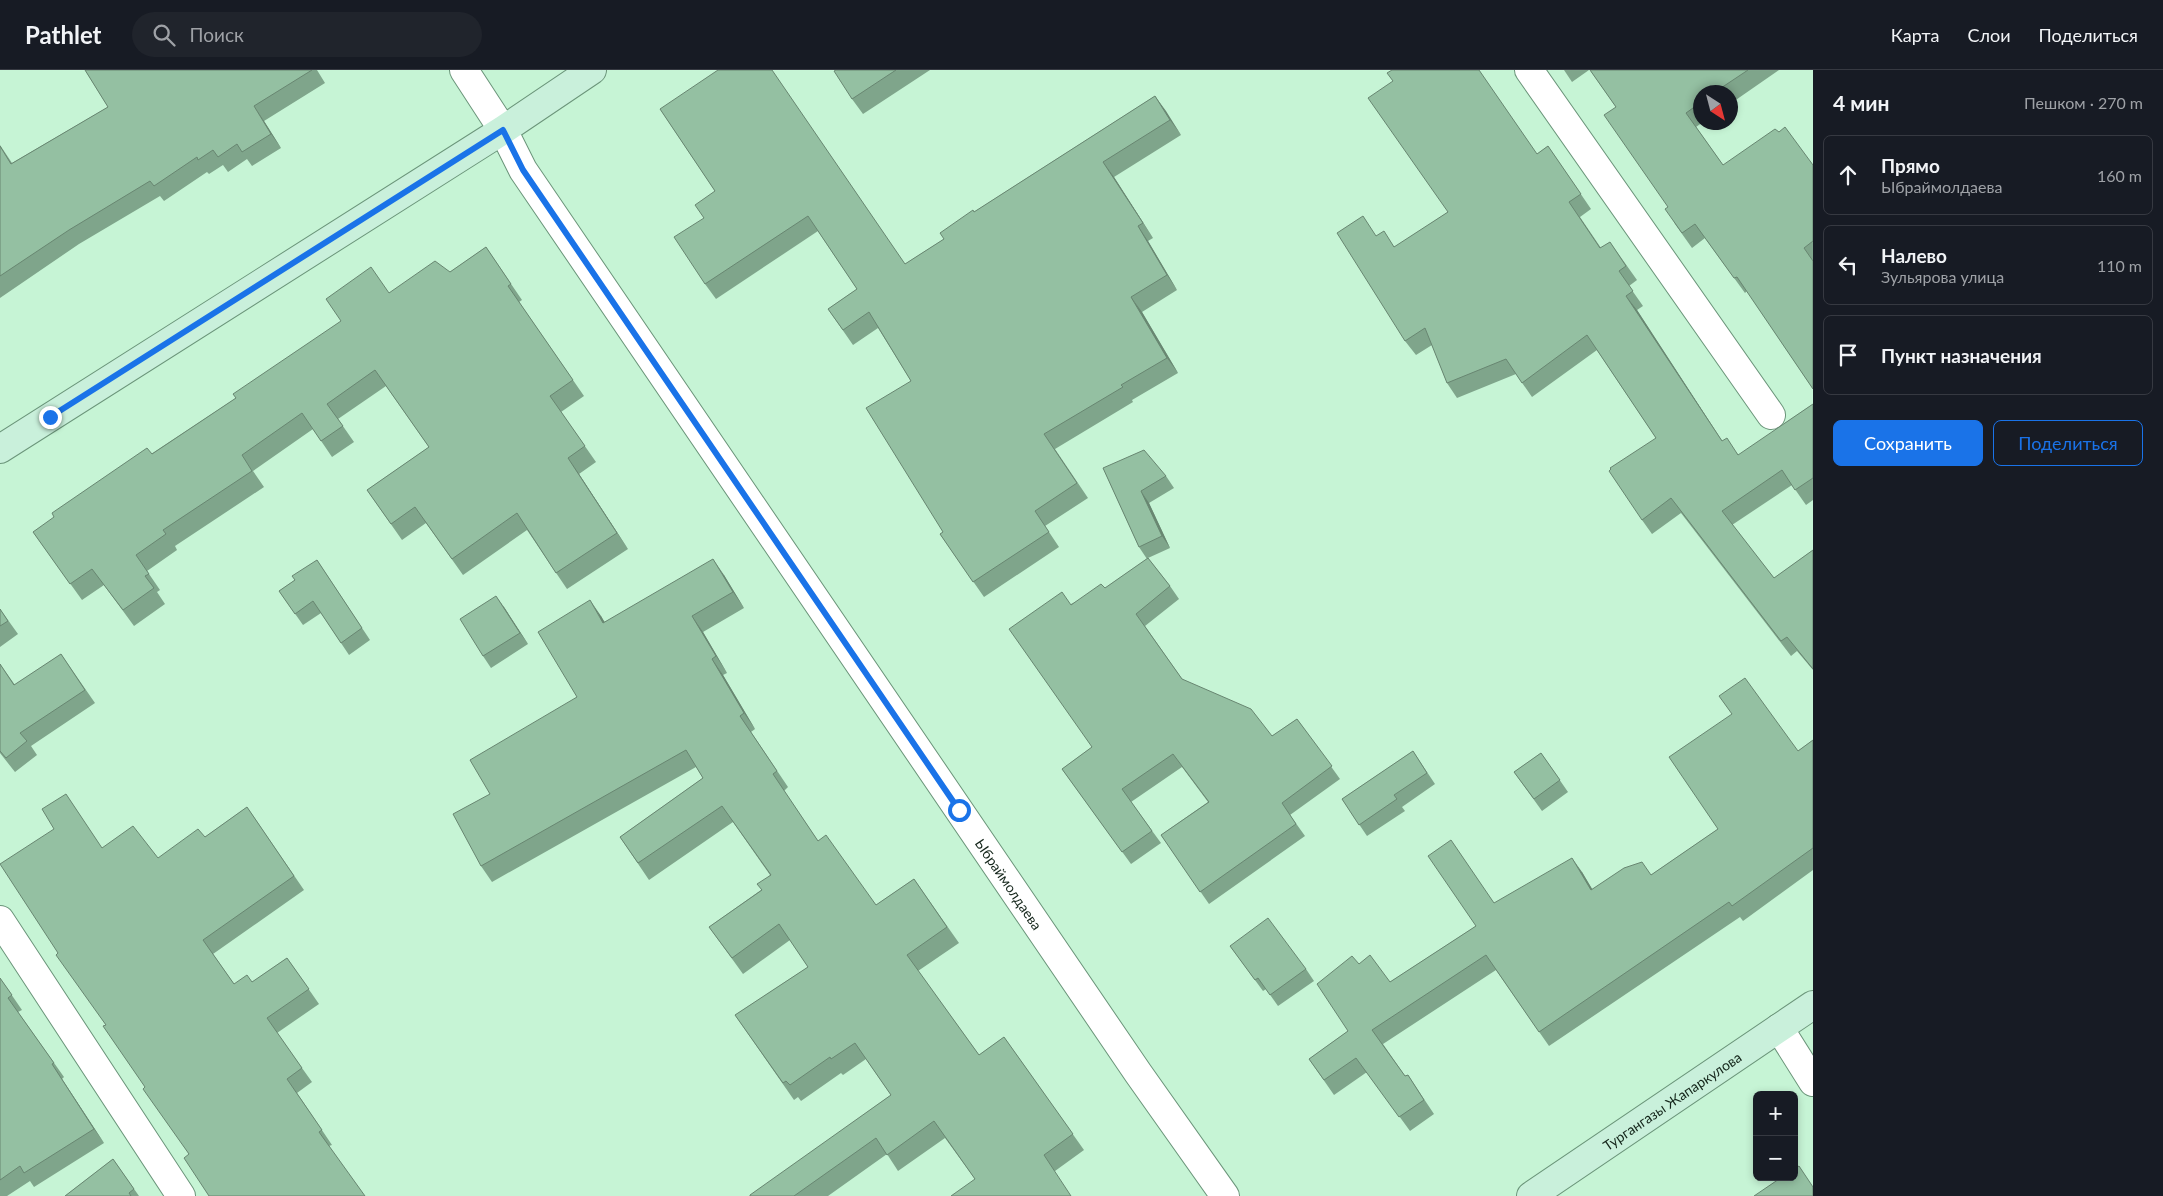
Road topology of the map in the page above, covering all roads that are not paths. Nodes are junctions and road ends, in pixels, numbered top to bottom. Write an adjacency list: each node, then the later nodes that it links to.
1 (464, 70): 4 (street, Ыбраймолдаева)
2 (592, 70): 4 (street)
3 (1529, 70): 5 (street)
4 (503, 130): 6 (street); 12 (street, Ыбраймолдаева)
5 (1771, 415)
6 (0, 449)
7 (0, 920): 11 (street)
8 (1813, 1005): 9 (street, Тургангазы Жапаркулова)
9 (1779, 1028): 10 (street); 13 (street, Тургангазы Жапаркулова)
10 (1813, 1082)
11 (181, 1196)
12 (1225, 1196)
13 (1531, 1196)

